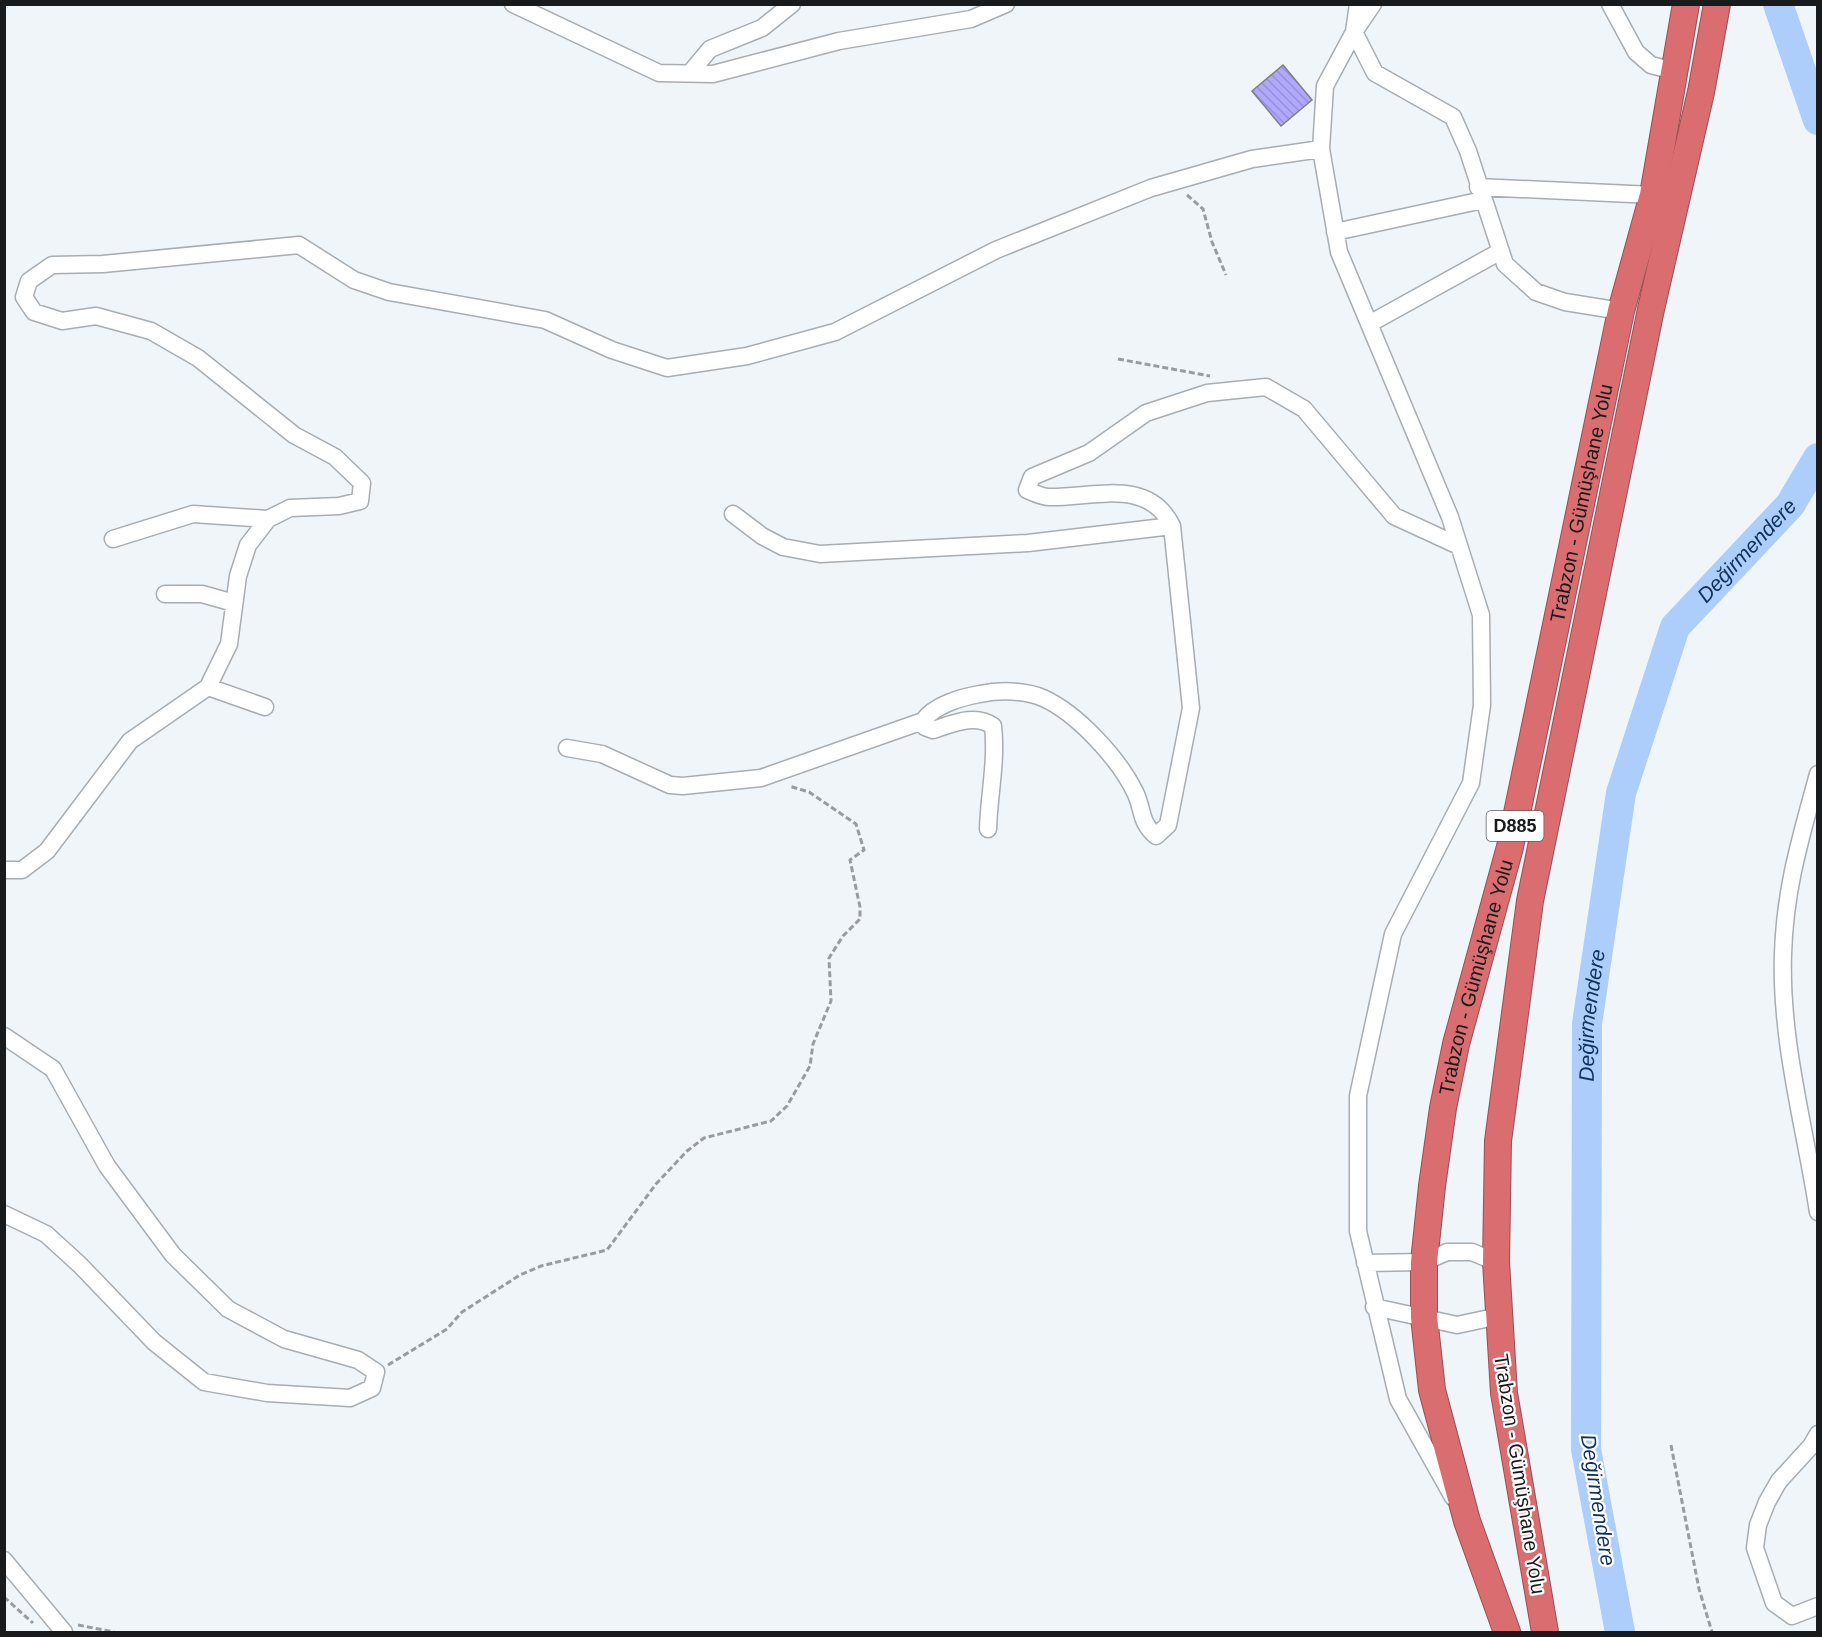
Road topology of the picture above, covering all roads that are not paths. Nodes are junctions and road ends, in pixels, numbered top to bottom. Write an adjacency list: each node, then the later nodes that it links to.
1 (513, 4): 11 (street)
2 (792, 4): 11 (street)
3 (1006, 4): 11 (street)
4 (1358, 4): 9 (street)
5 (1373, 4): 9 (street)
6 (1610, 4): 10 (street)
7 (1717, 4): 37 (highway, Trabzon - Gümüşhane Yolu / D885)
8 (1685, 10): 10 (highway, Trabzon - Gümüşhane Yolu / D885)
9 (1354, 32): 12 (street); 13 (street)
10 (1674, 71): 14 (highway, Trabzon - Gümüşhane Yolu / D885)
11 (690, 73)
12 (1321, 148): 15 (street); 20 (street)
13 (1481, 193): 14 (street); 15 (street); 16 (street)
14 (1653, 195): 17 (highway, Trabzon - Gümüşhane Yolu / D885)
15 (1335, 232): 18 (street)
16 (1501, 251): 17 (street); 18 (street)
17 (1621, 311): 36 (highway, Trabzon - Gümüşhane Yolu / D885)
18 (1368, 324): 23 (street)
19 (732, 514): 21 (street)
20 (268, 519): 22 (street); 25 (street)
21 (1172, 526): 23 (street); 28 (street)
22 (113, 539)
23 (1460, 546): 38 (street)
24 (165, 594): 25 (street)
25 (234, 603): 26 (street)
26 (208, 687): 27 (street); 32 (street)
27 (265, 707)
28 (923, 721): 29 (street); 31 (street)
29 (567, 748)
30 (1818, 774): 34 (street)
31 (988, 829)
32 (4, 870)
33 (4, 1036): 35 (street)
34 (1818, 1212)
35 (4, 1214)
36 (1424, 1262): 37 (street); 38 (street); 41 (highway, Trabzon - Gümüşhane Yolu / D885)
37 (1496, 1262): 40 (highway, Trabzon - Gümüşhane Yolu / D885)
38 (1365, 1263): 39 (street)
39 (1374, 1307): 41 (street); 43 (street)
40 (1499, 1316): 41 (street); 48 (highway, Trabzon - Gümüşhane Yolu / D885)
41 (1424, 1317): 43 (highway, Trabzon - Gümüşhane Yolu / D885)
42 (1818, 1434): 45 (street)
43 (1467, 1521): 47 (highway, Trabzon - Gümüşhane Yolu / D885)
44 (4, 1560): 46 (street)
45 (1818, 1606)
46 (58, 1626)
47 (1507, 1632)
48 (1545, 1632)

